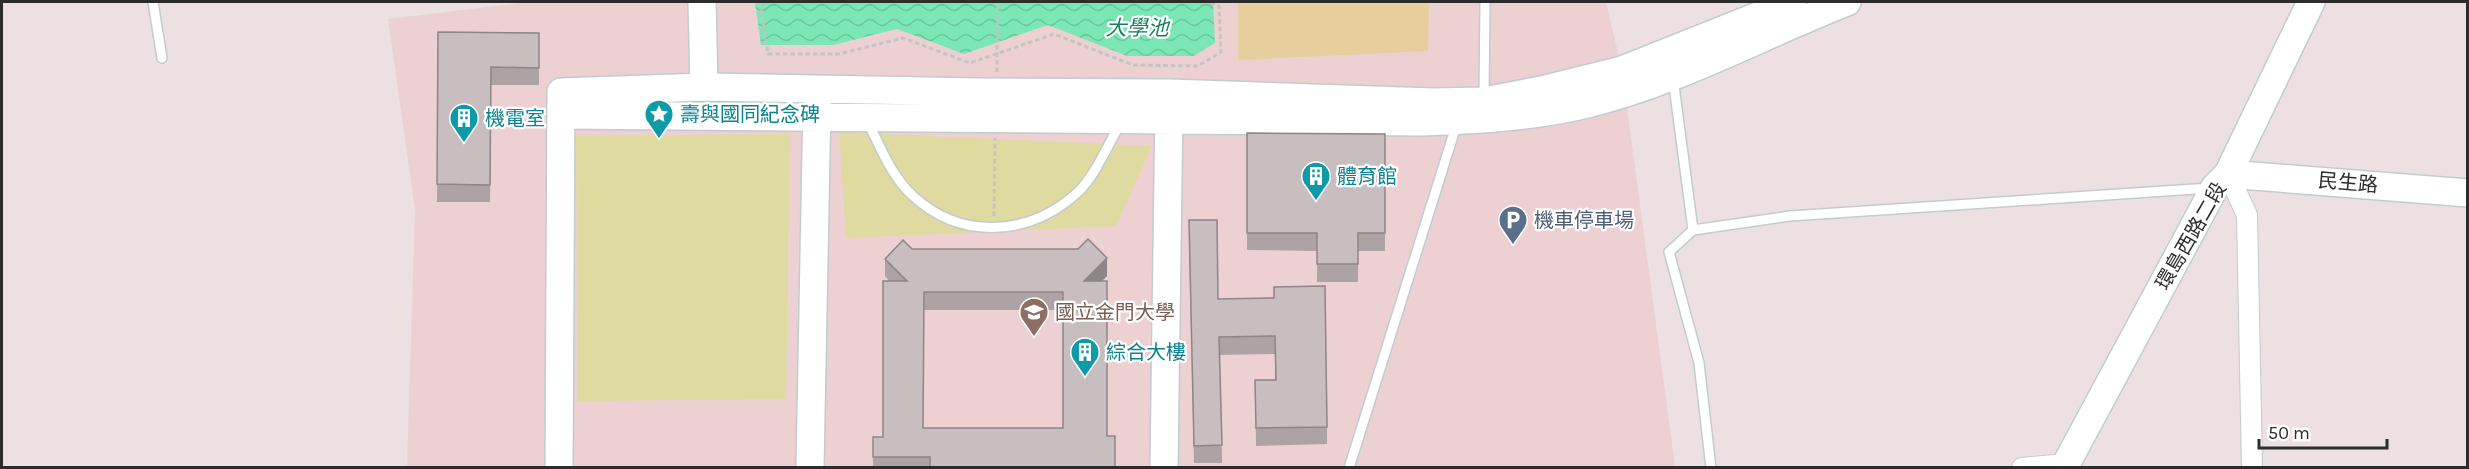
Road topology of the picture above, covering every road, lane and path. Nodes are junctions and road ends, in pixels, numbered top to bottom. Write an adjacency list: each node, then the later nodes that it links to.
1 (153, 2): 11 (lane)
2 (702, 2): 13 (street)
3 (760, 2): 5 (path)
4 (997, 2): 10 (path)
5 (1206, 2)
6 (1485, 2): 16 (lane)
7 (1793, 2): 16 (street)
8 (1847, 2): 12 (street)
9 (2305, 3): 24 (street, 環島西路二段)
10 (997, 48)
11 (162, 58)
12 (1673, 76): 22 (street); 27 (lane)
13 (704, 87): 14 (street); 17 (street)
14 (817, 90): 15 (street); 18 (street)
15 (1170, 93): 16 (street); 21 (street)
16 (1484, 101)
17 (561, 104): 18 (street); 29 (street)
18 (817, 117): 19 (street); 30 (street)
19 (865, 117): 20 (street); 20 (lane)
20 (1123, 120): 21 (street)
21 (1169, 120): 22 (street); 31 (street)
22 (1458, 121): 32 (lane)
23 (995, 140): 26 (path)
24 (2222, 181): 25 (street, 民生路); 27 (lane); 28 (street, 環島西路二段); 35 (street)
25 (2468, 193)
26 (994, 214)
27 (1693, 230): 33 (lane)
28 (2065, 466): 34 (street)
29 (559, 468)
30 (810, 468)
31 (1164, 468)
32 (1349, 468)
33 (1711, 468)
34 (2022, 468)
35 (2252, 468)

